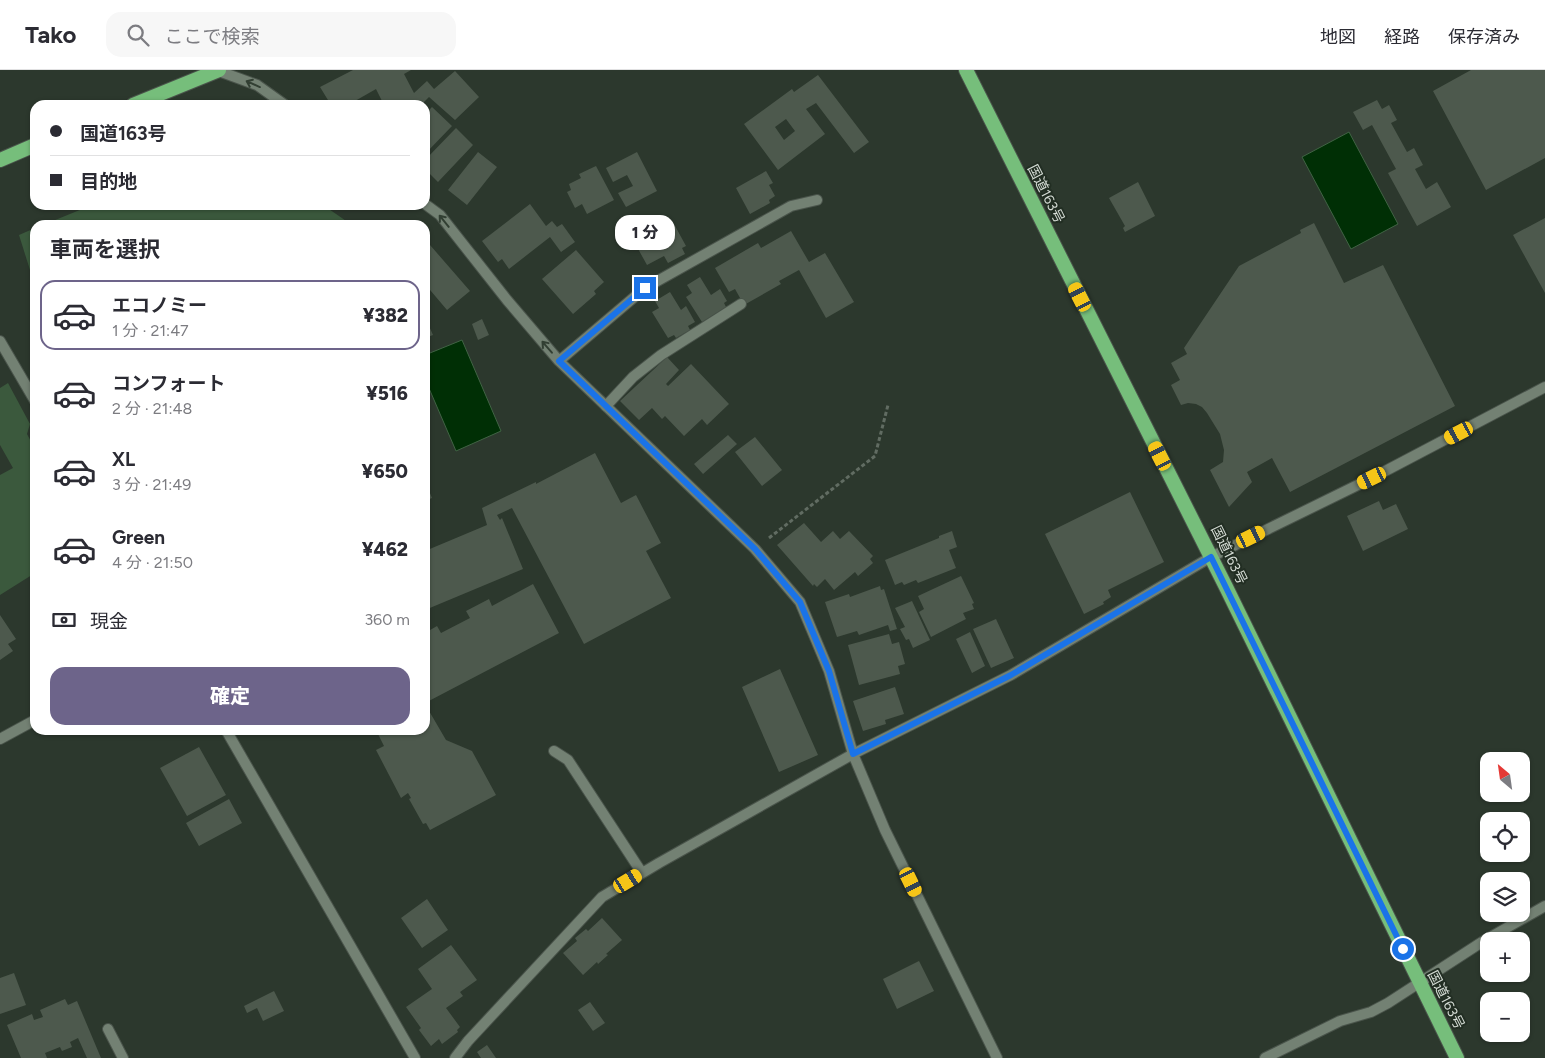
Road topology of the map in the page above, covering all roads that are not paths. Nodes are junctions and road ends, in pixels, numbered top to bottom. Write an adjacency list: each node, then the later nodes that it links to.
1 (217, 70): 3 (highway); 4 (street, one-way to 1)
2 (966, 70): 15 (highway, 国道163号)
3 (146, 100)
4 (278, 100)
5 (30, 148): 6 (highway)
6 (0, 160)
7 (817, 200): 11 (street)
8 (430, 208): 11 (street, one-way to 8)
9 (741, 304): 14 (street)
10 (0, 341): 13 (street)
11 (559, 361): 14 (street)
12 (1545, 387): 15 (street)
13 (30, 393)
14 (606, 406): 20 (street)
15 (1211, 557): 20 (street); 23 (highway, 国道163号)
16 (30, 723): 18 (street)
17 (229, 735): 26 (street)
18 (0, 739)
19 (554, 751): 21 (street)
20 (853, 754): 21 (street); 28 (street)
21 (642, 873): 27 (street)
22 (1545, 906): 23 (street)
23 (1419, 982): 29 (street); 30 (highway, 国道163号)
24 (108, 1029): 25 (street)
25 (123, 1058)
26 (415, 1058)
27 (455, 1058)
28 (998, 1058)
29 (1265, 1058)
30 (1457, 1058)

